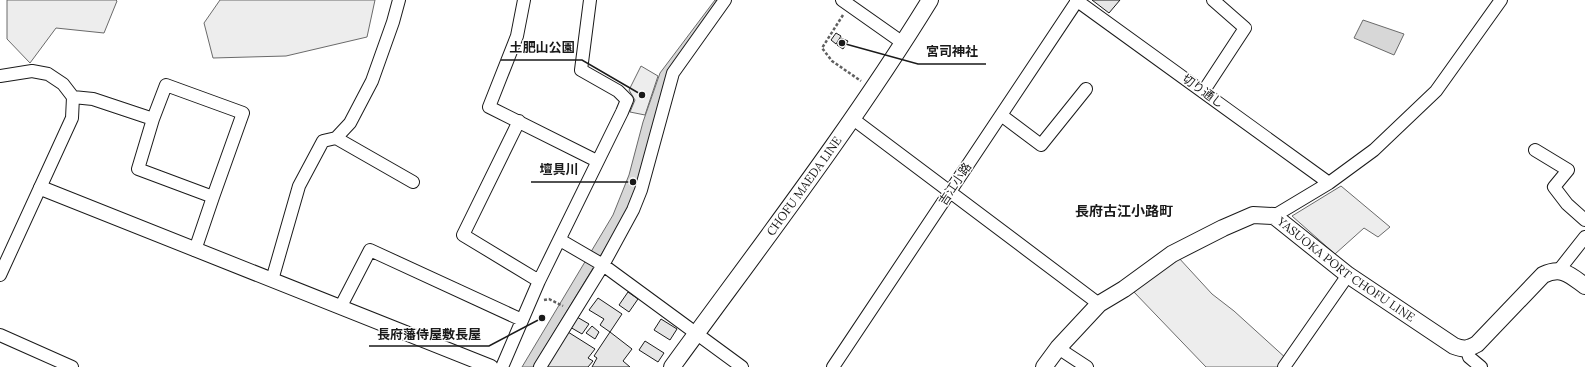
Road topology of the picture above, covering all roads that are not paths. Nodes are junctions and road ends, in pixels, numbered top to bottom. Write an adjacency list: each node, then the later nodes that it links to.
1 (399, 0): 19 (street)
2 (524, 0): 18 (street)
3 (590, 0): 21 (street)
4 (930, 0): 10 (main road, CHOFU MAEDA LINE)
5 (1076, 0): 13 (street, 切り通し); 15 (street, 吉江小路)
6 (1213, 0): 13 (street)
7 (1502, 0): 23 (street)
8 (725, 1): 32 (street)
9 (846, 2): 10 (street)
10 (903, 44): 17 (main road, CHOFU MAEDA LINE)
11 (0, 76): 14 (street)
12 (1086, 89): 15 (street)
13 (1204, 92): 23 (street, 切り通し)
14 (73, 97): 16 (street); 24 (street)
15 (1001, 115): 25 (street, 吉江小路)
16 (153, 119): 26 (street); 26 (street)
17 (853, 119): 25 (street); 43 (main road, CHOFU MAEDA LINE)
18 (519, 122): 21 (street); 37 (street)
19 (336, 138): 22 (street); 36 (street)
20 (1535, 150): 28 (street)
21 (597, 161): 30 (street)
22 (413, 182)
23 (1329, 183): 27 (street)
24 (41, 188): 31 (street); 35 (street)
25 (950, 192): 39 (street); 52 (street, 吉江小路)
26 (213, 197): 31 (street)
27 (1274, 216): 34 (main road, YASUOKA PORT CHOFU LINE); 39 (main road, YASUOKA PORT CHOFU LINE)
28 (1585, 220)
29 (1585, 237): 33 (street)
30 (560, 240): 32 (street); 37 (street)
31 (195, 250): 36 (street)
32 (601, 264): 43 (street); 49 (street)
33 (1560, 270): 38 (main road); 45 (main road)
34 (1348, 274): 45 (main road, YASUOKA PORT CHOFU LINE); 55 (street)
35 (0, 275)
36 (272, 280): 40 (street)
37 (539, 281): 41 (street)
38 (1585, 286)
39 (1100, 304): 44 (main road, YASUOKA PORT CHOFU LINE)
40 (341, 306): 41 (street); 47 (street)
41 (522, 320): 48 (street)
42 (0, 334): 46 (street)
43 (696, 334): 50 (main road, CHOFU MAEDA LINE); 51 (street)
44 (1058, 348): 53 (main road, YASUOKA PORT CHOFU LINE); 54 (street)
45 (1466, 358): 56 (street)
46 (72, 367)
47 (491, 367)
48 (502, 367)
49 (540, 367)
50 (672, 367)
51 (742, 367)
52 (833, 367)
53 (1044, 367)
54 (1087, 367)
55 (1284, 367)
56 (1481, 367)

